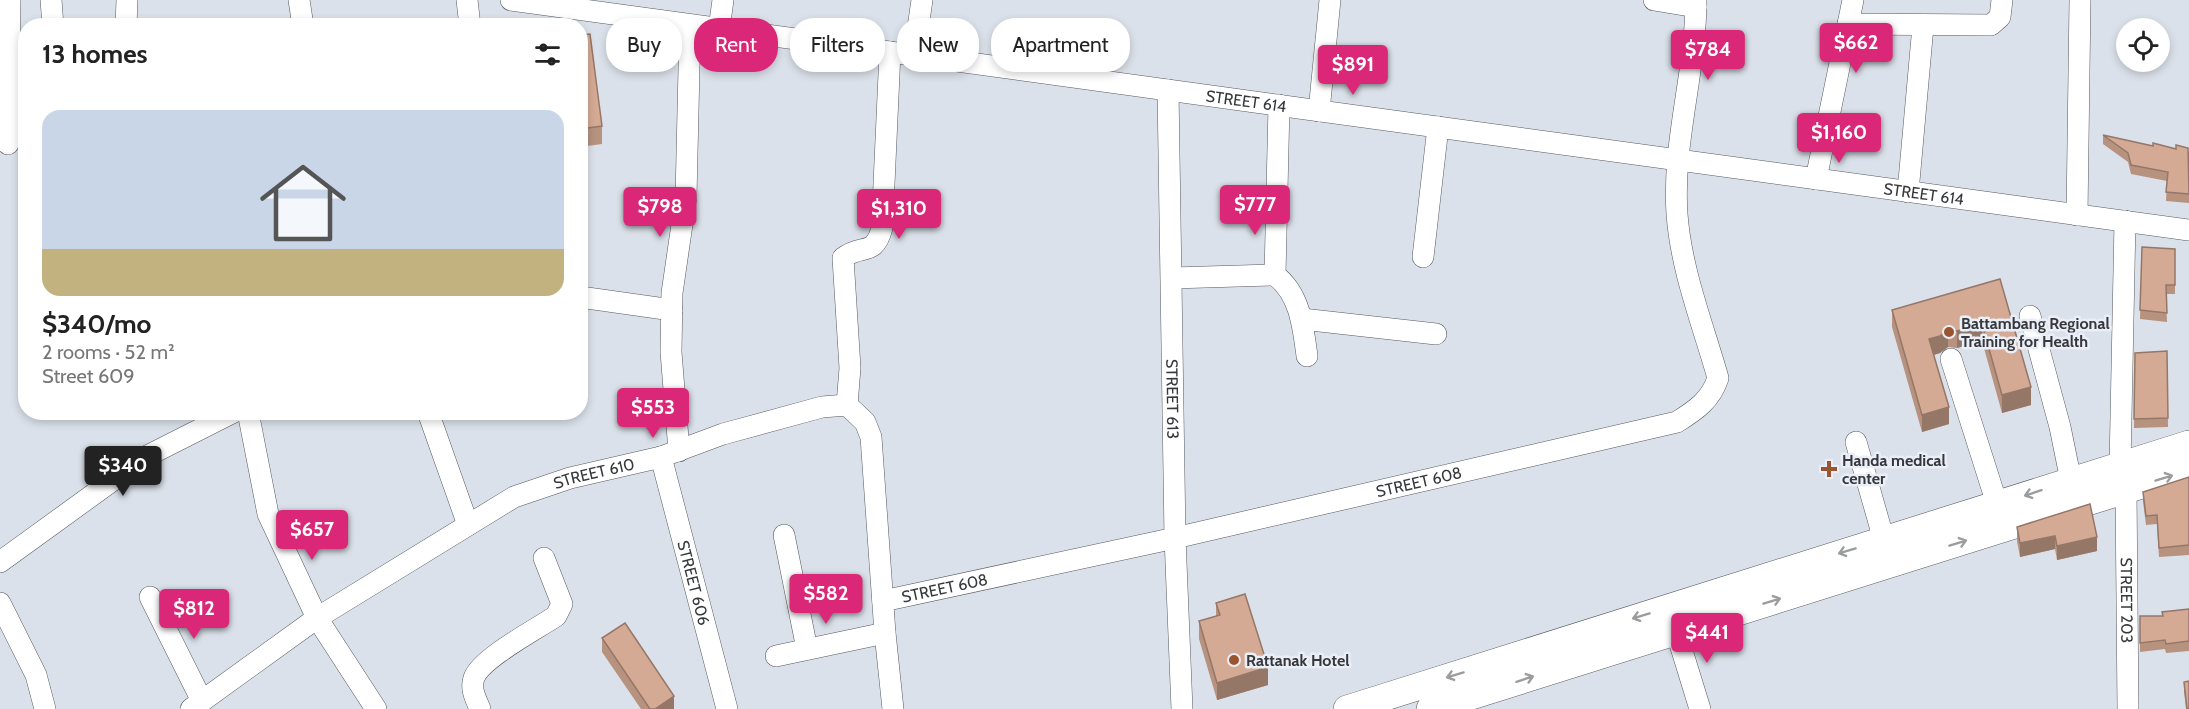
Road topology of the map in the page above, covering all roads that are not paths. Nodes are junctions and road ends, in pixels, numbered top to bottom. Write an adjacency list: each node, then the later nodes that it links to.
1 (10, 0): 33 (street)
2 (51, 0): 15 (street)
3 (127, 0): 16 (street)
4 (299, 0): 17 (street)
5 (467, 0): 18 (street)
6 (511, 0): 22 (street, STREET 614)
7 (723, 0): 19 (street)
8 (922, 0): 20 (street)
9 (1330, 0): 31 (street)
10 (1654, 0): 14 (street)
11 (1853, 0): 21 (street)
12 (2002, 0): 24 (street)
13 (2080, 0): 37 (street)
14 (1696, 4): 34 (street, STREET 608)
15 (52, 18)
16 (126, 18)
17 (302, 18)
18 (469, 18)
19 (720, 18)
20 (919, 18)
21 (1848, 24): 24 (street); 35 (street)
22 (690, 25): 23 (street, STREET 614); 44 (street, STREET 606)
23 (694, 25)
24 (1923, 26): 36 (street)
25 (778, 36): 26 (street, STREET 614)
26 (890, 52): 27 (street, STREET 614); 50 (street)
27 (897, 53)
28 (979, 64): 29 (street, STREET 614)
29 (1168, 90): 30 (street, STREET 614); 42 (street, STREET 613)
30 (1279, 105): 31 (street, STREET 614); 41 (street)
31 (1319, 111): 32 (street, STREET 614)
32 (1438, 127): 34 (street, STREET 614); 40 (street)
33 (8, 144)
34 (1679, 160): 35 (street, STREET 614); 63 (street, STREET 608)
35 (1816, 179): 36 (street, STREET 614)
36 (1908, 192): 37 (street, STREET 614)
37 (2077, 215): 38 (street, STREET 614)
38 (2125, 221): 39 (street, STREET 614); 58 (street)
39 (2189, 230)
40 (1423, 257)
41 (1275, 275): 42 (street); 46 (street)
42 (1172, 278): 63 (street, STREET 613)
43 (588, 298): 44 (street)
44 (672, 310): 56 (street, STREET 606)
45 (2030, 316): 59 (street)
46 (1302, 319): 47 (street); 48 (street)
47 (1436, 334)
48 (1307, 356)
49 (1951, 359): 60 (street)
50 (847, 405): 56 (street, STREET 610); 68 (street)
51 (218, 420): 66 (street)
52 (250, 420): 70 (street)
53 (431, 420): 61 (street)
54 (1856, 442): 64 (street)
55 (2189, 444): 58 (main road)
56 (670, 454): 61 (street, STREET 610); 79 (street, STREET 606)
57 (2189, 470): 58 (main road, one-way to 57)
58 (2123, 478): 59 (main road); 71 (main road, one-way to 58); 85 (street, STREET 203)
59 (2071, 481): 60 (main road, one-way to 60)
60 (1997, 504): 64 (main road)
61 (468, 525): 70 (street, STREET 610)
62 (784, 535): 73 (street)
63 (1175, 538): 68 (street, STREET 608); 81 (street, STREET 613)
64 (1884, 540): 82 (main road, one-way to 82)
65 (544, 558): 78 (street)
66 (0, 562)
67 (150, 597): 75 (street)
68 (883, 601): 72 (street)
69 (0, 603): 76 (street)
70 (317, 618): 75 (street, STREET 610); 77 (street)
71 (1676, 631): 83 (main road, one-way to 71); 84 (street)
72 (885, 633): 73 (street); 80 (street)
73 (807, 649): 74 (street)
74 (776, 656)
75 (197, 705)
76 (45, 709)
77 (376, 709)
78 (480, 709)
79 (727, 709)
80 (893, 709)
81 (1182, 709)
82 (1347, 709)
83 (1430, 709)
84 (1700, 709)
85 (2128, 709)

